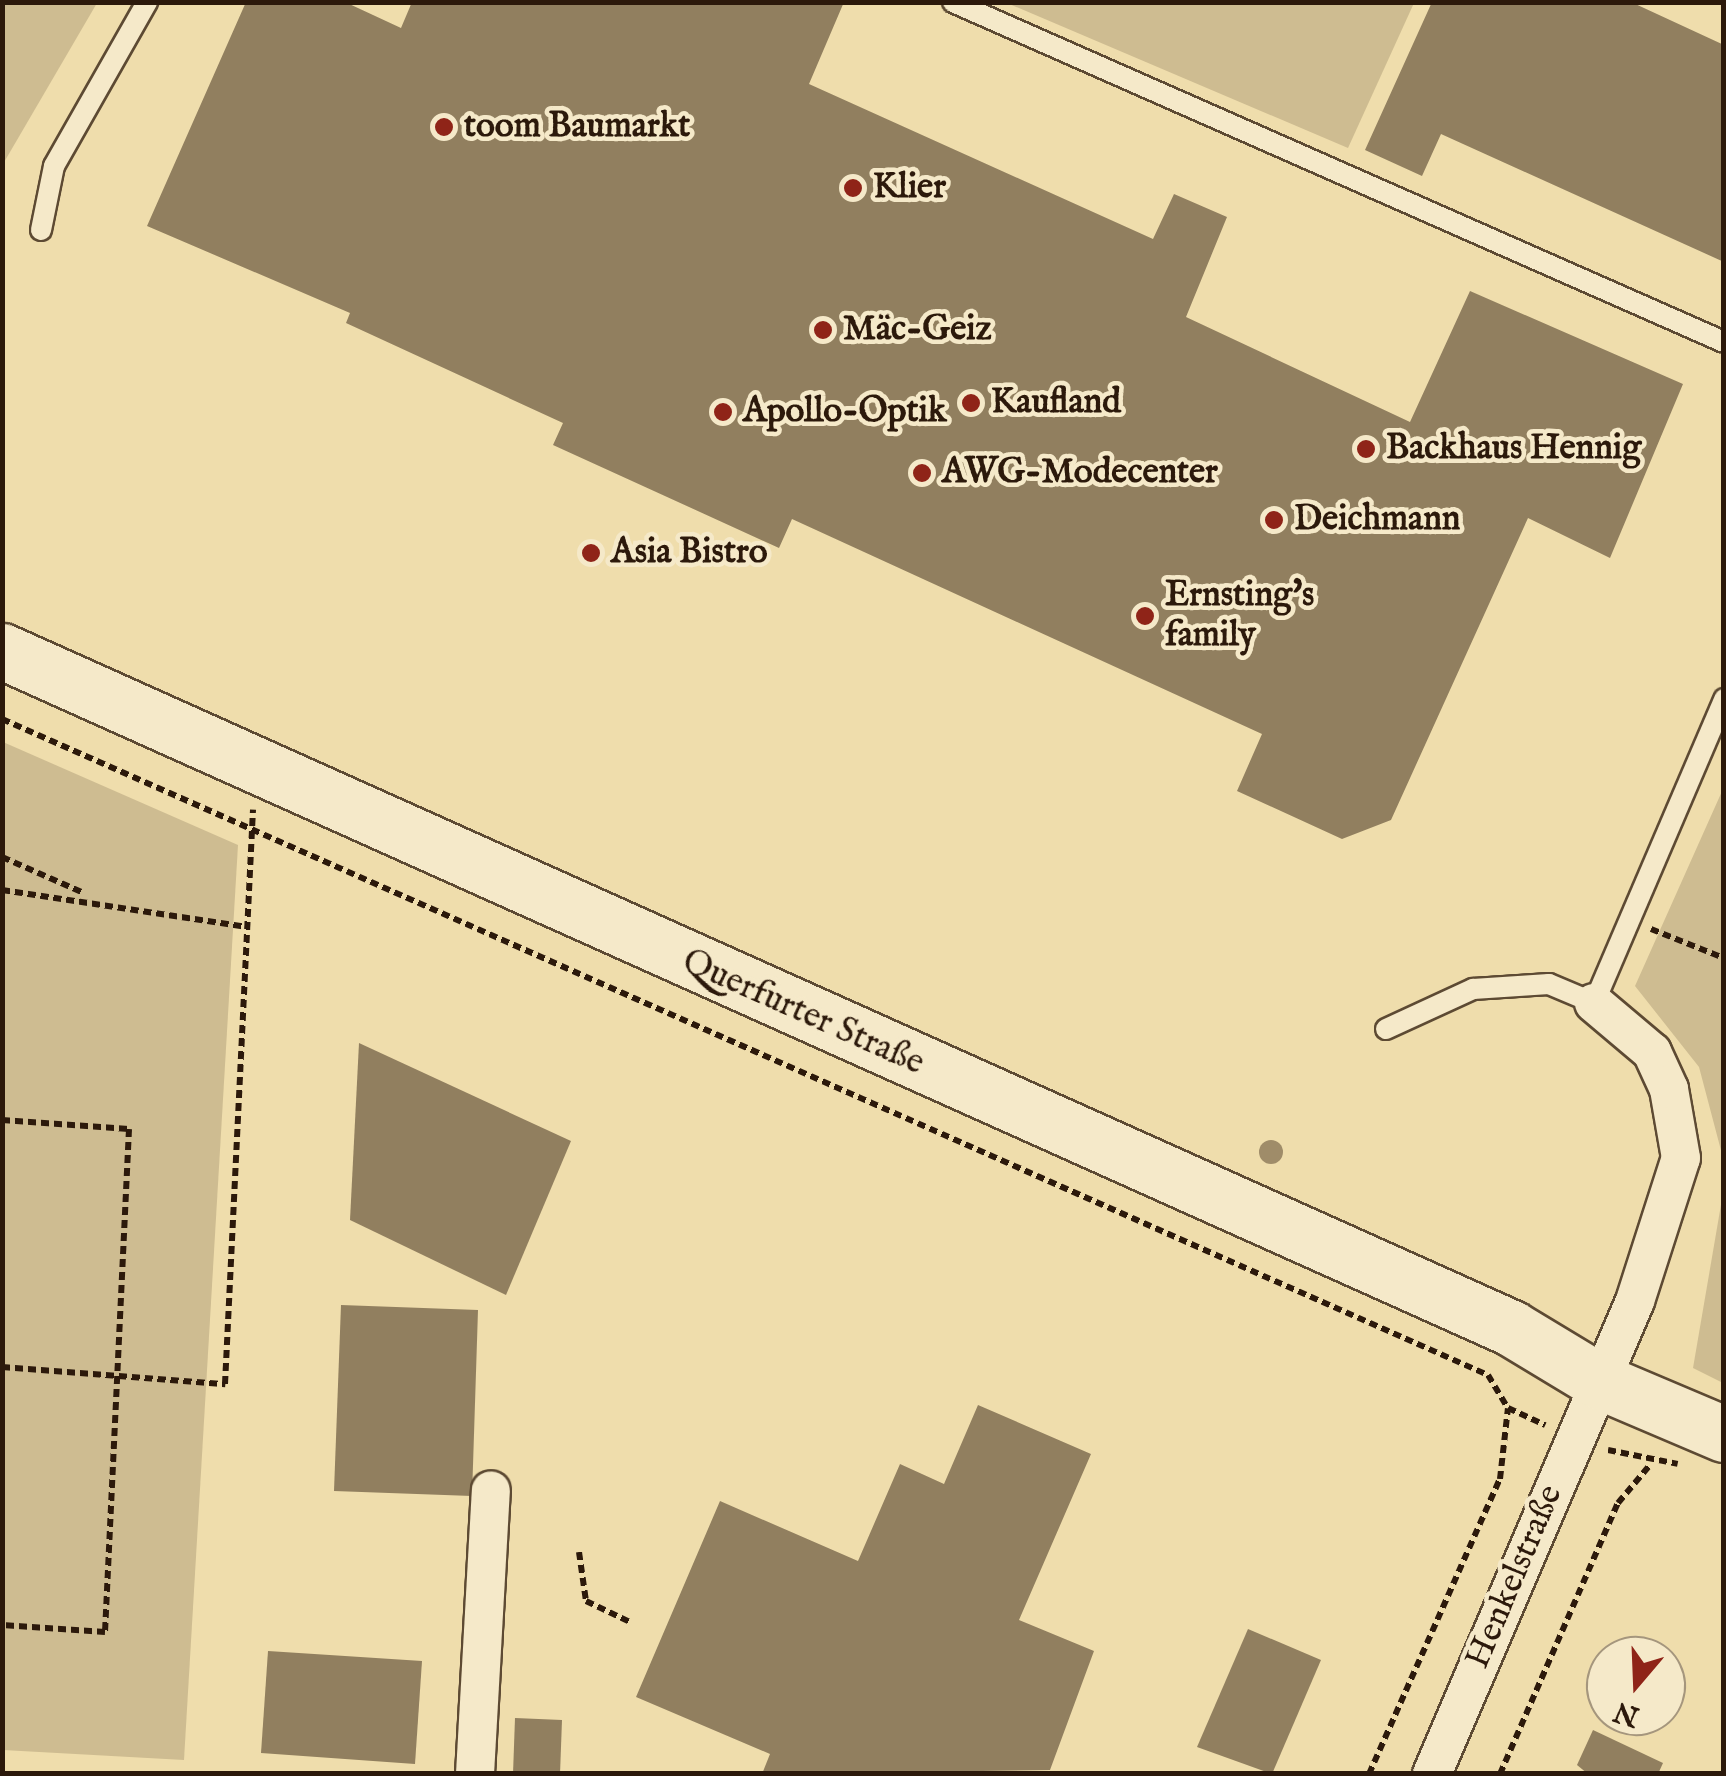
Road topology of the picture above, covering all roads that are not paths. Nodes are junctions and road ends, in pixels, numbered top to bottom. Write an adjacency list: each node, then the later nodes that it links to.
1 (147, 2): 3 (lane)
2 (952, 2): 4 (lane)
3 (41, 230)
4 (1724, 342)
5 (2, 651): 10 (main road, Querfurter Straße)
6 (2, 691): 10 (main road, Querfurter Straße)
7 (1724, 700): 8 (lane)
8 (1594, 1003): 9 (lane); 10 (street)
9 (1386, 1030)
10 (1599, 1381): 11 (main road, Querfurter Straße); 14 (street, Henkelstraße)
11 (1707, 1451)
12 (491, 1490): 13 (street)
13 (475, 1774)
14 (1432, 1774)

